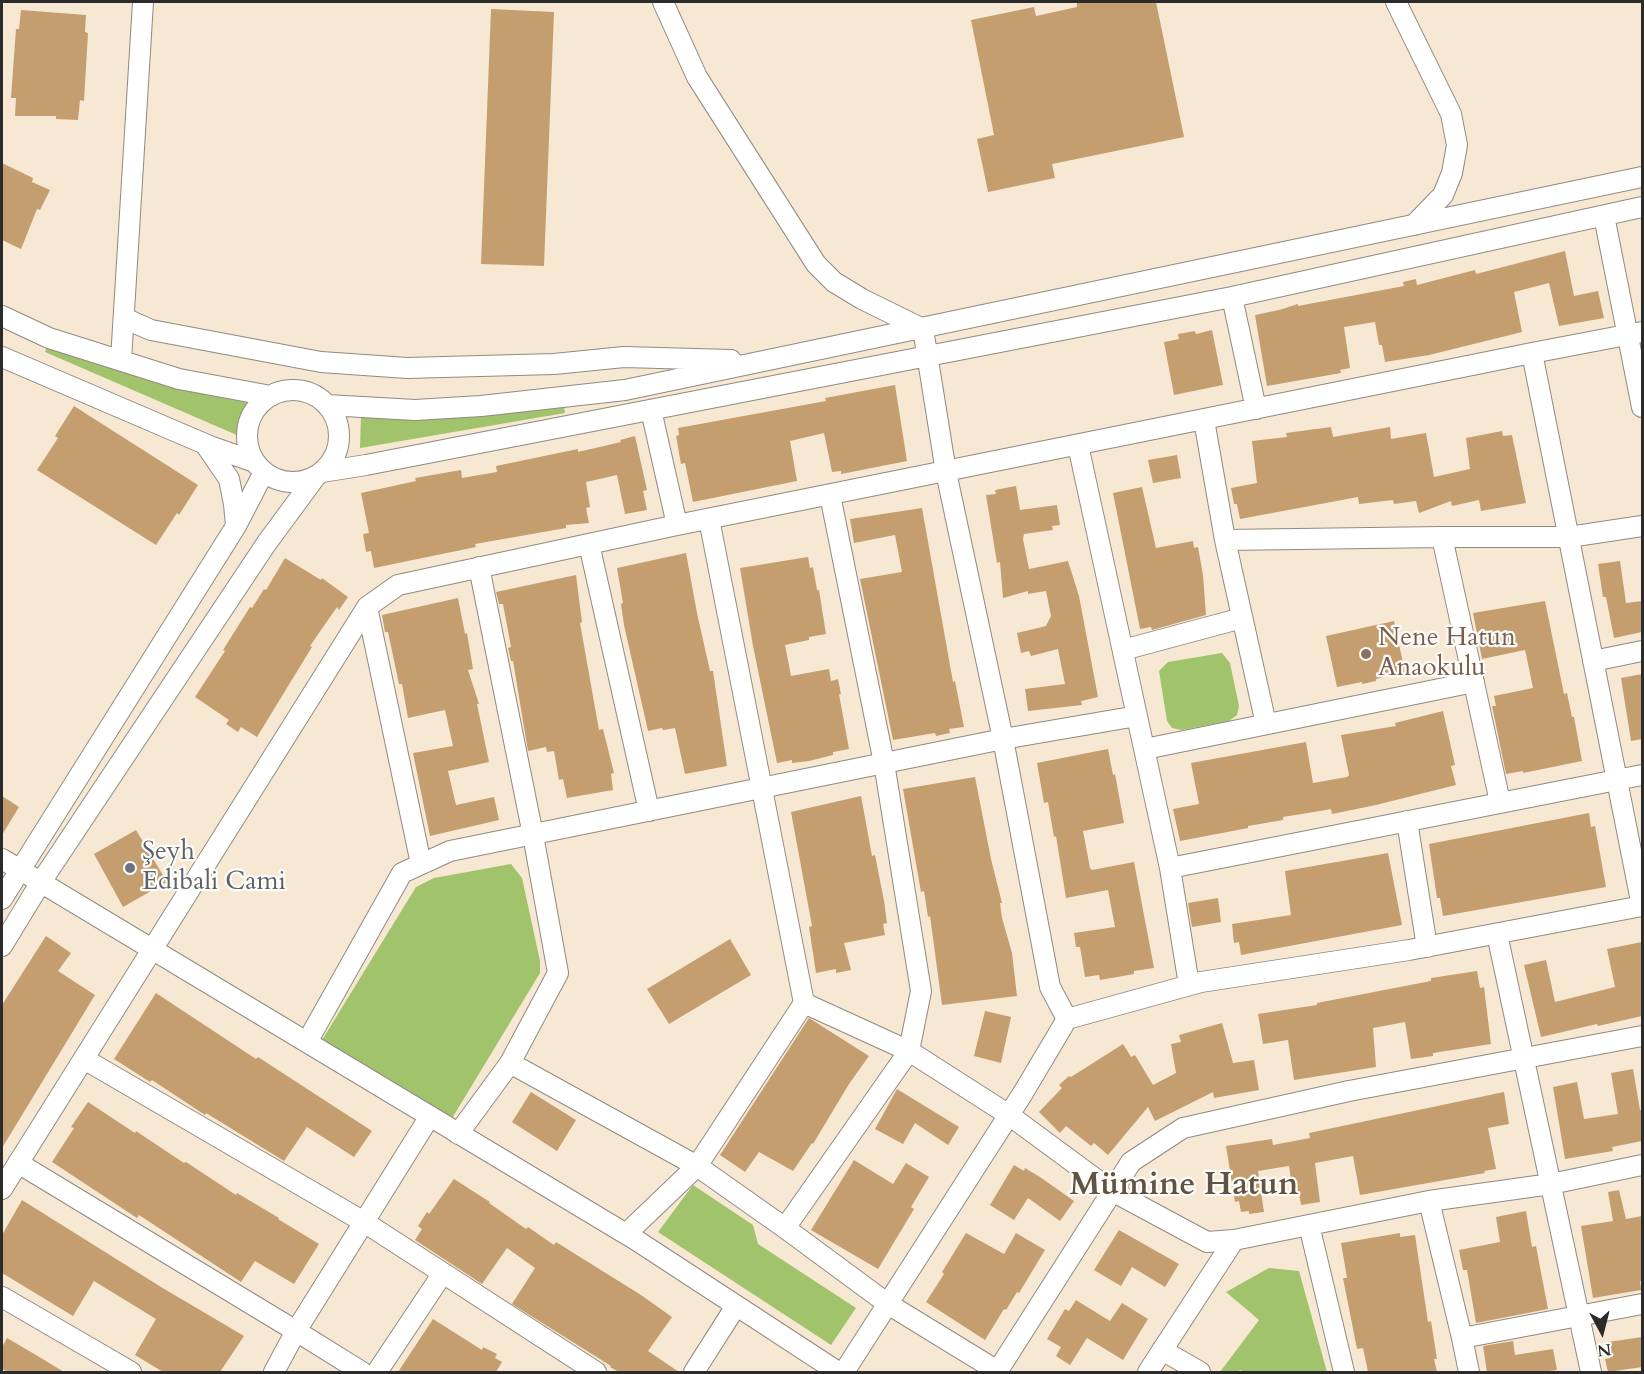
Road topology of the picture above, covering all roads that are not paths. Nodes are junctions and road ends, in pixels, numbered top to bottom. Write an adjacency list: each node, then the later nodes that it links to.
1 (143, 2): 10 (street)
2 (663, 2): 11 (street)
3 (1396, 2): 7 (street)
4 (1642, 177): 7 (street)
5 (1642, 207): 6 (street)
6 (1604, 216): 8 (street); 12 (street)
7 (1414, 225): 11 (street)
8 (1232, 297): 14 (street); 21 (street)
9 (2, 316): 16 (street)
10 (124, 318): 16 (street); 17 (street)
11 (922, 329): 14 (street); 17 (street)
12 (1636, 334): 13 (street); 20 (street)
13 (1532, 353): 21 (street); 35 (street)
14 (926, 356): 22 (street); 27 (street)
15 (2, 357): 24 (street)
16 (121, 360): 18 (street)
17 (764, 362): 19 (street)
18 (271, 396): 19 (street); 26 (street)
19 (327, 405): 28 (street)
20 (1642, 407)
21 (1256, 409): 23 (street)
22 (651, 410): 28 (street); 31 (street)
23 (1204, 420): 25 (street); 36 (street)
24 (205, 444): 26 (street); 32 (street)
25 (1078, 445): 27 (street); 41 (street)
26 (259, 467): 28 (street); 32 (street)
27 (946, 472): 29 (street); 47 (street)
28 (319, 474): 61 (street)
29 (830, 495): 30 (street); 49 (street)
30 (709, 519): 31 (street); 52 (street)
31 (677, 525): 37 (street)
32 (236, 526): 60 (street)
33 (1642, 526): 35 (street)
34 (1442, 537): 35 (street); 36 (street); 44 (street)
35 (1569, 537): 43 (street)
36 (1225, 540): 40 (street)
37 (589, 544): 38 (street); 54 (street)
38 (479, 567): 39 (street); 56 (street)
39 (367, 607): 58 (street); 67 (street)
40 (1242, 618): 41 (street); 46 (street)
41 (1123, 650): 45 (street)
42 (1642, 651): 43 (street)
43 (1593, 662): 51 (street)
44 (1474, 682): 46 (street); 53 (street)
45 (1137, 716): 47 (street); 48 (street)
46 (1266, 724): 48 (street)
47 (1002, 739): 49 (street); 70 (street)
48 (1145, 749): 59 (street)
49 (884, 763): 52 (street); 73 (street)
50 (1642, 775): 51 (street)
51 (1617, 780): 53 (street); 63 (street)
52 (761, 788): 54 (street); 69 (street)
53 (1500, 802): 55 (street)
54 (649, 811): 56 (street)
55 (1407, 821): 59 (street); 66 (street)
56 (533, 835): 58 (street); 76 (street)
57 (2, 859): 60 (street)
58 (421, 864): 72 (street)
59 (1170, 868): 68 (street)
60 (20, 870): 61 (street); 62 (street)
61 (41, 882): 65 (street); 67 (street)
62 (2, 899)
63 (1642, 906): 64 (street)
64 (1497, 934): 66 (street); 74 (street)
65 (2, 946)
66 (1427, 947): 68 (street)
67 (153, 950): 72 (street); 75 (street)
68 (1189, 986): 70 (street)
69 (804, 1003): 73 (street); 82 (street)
70 (1067, 1018): 77 (street)
71 (1642, 1036): 74 (street)
72 (307, 1042): 78 (street)
73 (909, 1051): 77 (street); 89 (street)
74 (1525, 1058): 83 (street); 85 (street)
75 (84, 1059): 80 (street); 87 (street)
76 (510, 1064): 79 (street); 82 (street)
77 (1009, 1115): 85 (street); 94 (street)
78 (429, 1116): 79 (street); 87 (street)
79 (458, 1134): 90 (street)
80 (18, 1164): 84 (street); 98 (street)
81 (1642, 1165): 83 (street)
82 (697, 1167): 89 (street); 90 (street)
83 (1551, 1184): 86 (street); 97 (street)
84 (2, 1186)
85 (1112, 1191): 91 (street); 109 (street)
86 (1429, 1201): 88 (street); 99 (street)
87 (364, 1222): 92 (street); 98 (street)
88 (1309, 1225): 91 (street); 112 (street)
89 (785, 1228): 94 (street)
90 (626, 1234): 96 (street)
91 (1234, 1240): 100 (street)
92 (443, 1273): 104 (street); 105 (street)
93 (2, 1297): 101 (street)
94 (888, 1304): 108 (street); 109 (street)
95 (1642, 1304): 97 (street)
96 (736, 1306): 106 (street); 107 (street)
97 (1579, 1317): 99 (street); 114 (street)
98 (296, 1331): 102 (street); 103 (street)
99 (1462, 1338): 113 (street)
100 (1162, 1350): 110 (street); 111 (street)
101 (131, 1372)
102 (274, 1372)
103 (362, 1372)
104 (376, 1372)
105 (596, 1372)
106 (694, 1372)
107 (838, 1372)
108 (844, 1372)
109 (998, 1372)
110 (1148, 1372)
111 (1200, 1372)
112 (1344, 1372)
113 (1469, 1372)
114 (1591, 1372)

